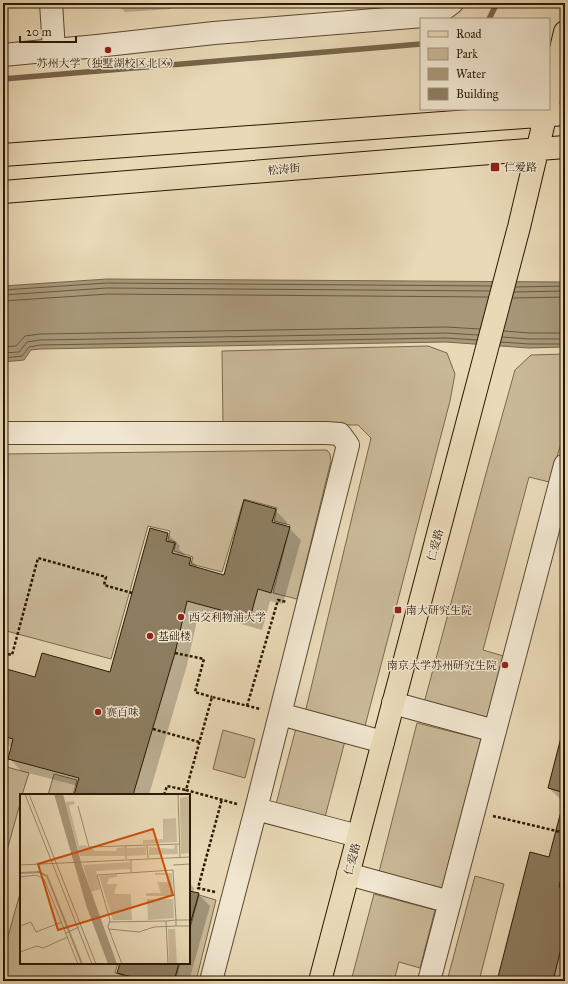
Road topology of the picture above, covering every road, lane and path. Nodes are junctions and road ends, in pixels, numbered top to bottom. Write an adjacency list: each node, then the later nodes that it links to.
1 (51, 3): 4 (lane)
2 (452, 3): 4 (lane)
3 (565, 32): 6 (main road, 仁爱路)
4 (54, 50): 5 (lane)
5 (3, 55)
6 (552, 109): 9 (main road, 仁爱路)
7 (540, 110): 10 (main road)
8 (565, 147): 9 (main road, 松涛街)
9 (538, 149): 11 (main road, 松涛街); 19 (main road, 仁爱路)
10 (3, 155)
11 (3, 192)
12 (3, 433): 15 (lane)
13 (565, 465): 23 (lane)
14 (132, 593): 17 (path)
15 (307, 606): 20 (path); 21 (lane)
16 (175, 652): 18 (path)
17 (3, 653)
18 (212, 697): 20 (path); 24 (path)
19 (394, 703): 23 (lane); 25 (main road, 仁爱路)
20 (247, 706): 21 (path)
21 (280, 714): 25 (lane); 29 (lane)
22 (153, 729): 24 (path)
23 (495, 731): 30 (lane)
24 (200, 742): 26 (path)
25 (383, 742): 32 (main road, 仁爱路)
26 (186, 790): 27 (path); 28 (path)
27 (164, 794)
28 (222, 799): 29 (path); 34 (path)
29 (256, 809): 32 (lane); 34 (lane)
30 (474, 811): 31 (path); 35 (lane)
31 (565, 833)
32 (358, 836): 33 (main road, 仁爱路)
33 (348, 874): 35 (lane); 37 (main road, 仁爱路)
34 (233, 896): 36 (lane)
35 (450, 902): 38 (lane)
36 (211, 981)
37 (320, 981)
38 (429, 981)

